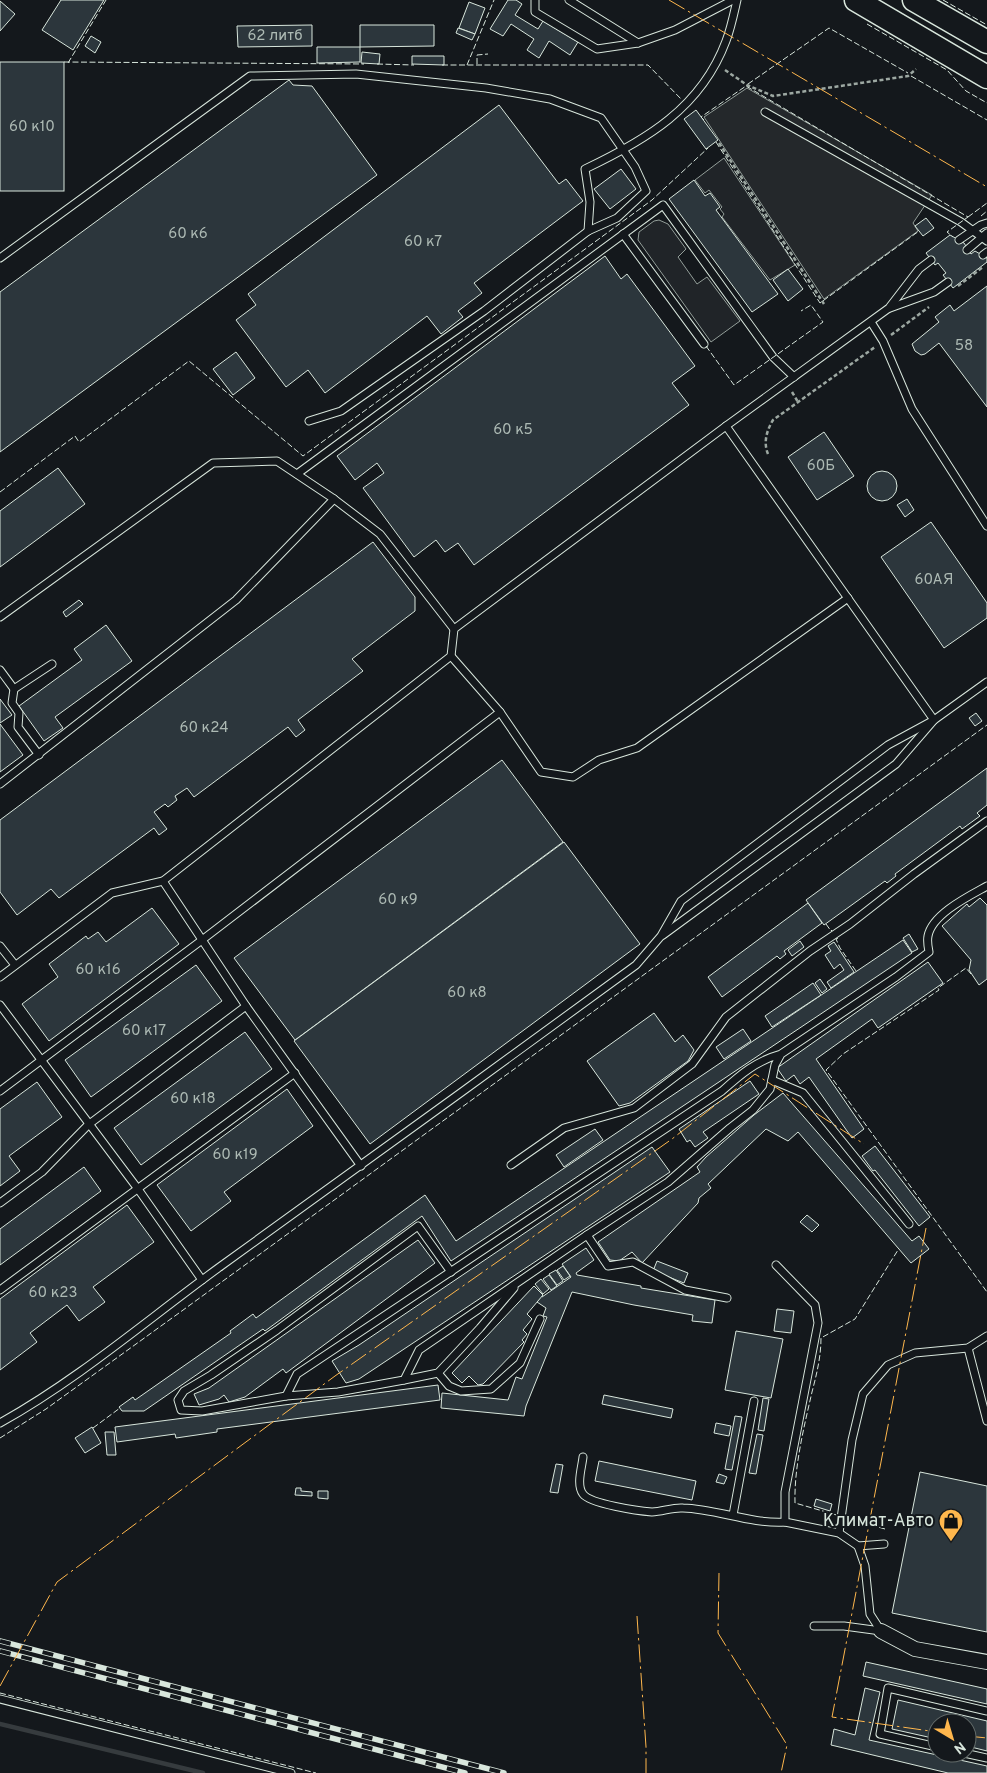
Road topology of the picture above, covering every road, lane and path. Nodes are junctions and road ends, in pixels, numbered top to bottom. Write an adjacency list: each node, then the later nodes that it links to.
1 (535, 0): 8 (lane)
2 (569, 0): 8 (lane)
3 (732, 0): 8 (lane)
4 (737, 0): 9 (lane)
5 (856, 0): 11 (main road)
6 (914, 0): 7 (main road)
7 (987, 42)
8 (638, 43)
9 (716, 63): 10 (path); 14 (lane)
10 (916, 69)
11 (987, 77)
12 (765, 112): 16 (lane)
13 (719, 143): 28 (path)
14 (624, 150): 17 (lane); 17 (lane); 22 (lane)
15 (987, 223): 16 (lane)
16 (972, 230): 19 (lane); 20 (lane)
17 (588, 231): 34 (lane)
18 (623, 234): 32 (lane); 33 (lane); 37 (lane)
19 (986, 237): 21 (lane)
20 (959, 240)
21 (967, 250)
22 (0, 258)
23 (932, 260): 29 (lane)
24 (983, 267): 26 (path)
25 (948, 282): 29 (lane)
26 (957, 287)
27 (935, 303): 31 (path)
28 (824, 304)
29 (889, 308): 30 (lane)
30 (871, 322): 31 (lane); 33 (lane)
31 (883, 341): 36 (path); 39 (lane)
32 (704, 344)
33 (794, 377): 35 (lane)
34 (309, 421)
35 (726, 426): 40 (lane); 42 (lane)
36 (768, 454)
37 (297, 474): 38 (lane); 41 (lane)
38 (334, 499): 42 (lane); 50 (lane)
39 (987, 526)
40 (848, 598): 48 (lane); 49 (lane)
41 (0, 617)
42 (454, 629): 43 (lane)
43 (451, 656): 48 (lane); 53 (lane)
44 (52, 664): 47 (lane)
45 (0, 670): 47 (lane)
46 (987, 682): 49 (lane)
47 (14, 689): 50 (lane)
48 (500, 712): 56 (lane)
49 (934, 720): 55 (lane); 55 (lane)
50 (39, 754): 51 (lane)
51 (0, 784)
52 (987, 821): 68 (lane)
53 (163, 881): 56 (lane); 58 (lane)
54 (987, 886): 62 (lane)
55 (661, 936): 69 (lane)
56 (202, 940): 61 (lane); 63 (lane)
57 (0, 946): 58 (lane)
58 (15, 965): 59 (lane)
59 (0, 977)
60 (0, 1005): 63 (lane)
61 (246, 1006): 64 (lane); 67 (lane)
62 (781, 1054): 65 (lane); 75 (lane)
63 (42, 1061): 66 (lane); 67 (lane)
64 (295, 1073): 69 (lane); 70 (lane)
65 (772, 1080): 72 (lane); 73 (lane)
66 (0, 1091)
67 (88, 1125): 70 (lane); 71 (lane)
68 (511, 1165)
69 (361, 1166): 76 (lane)
70 (138, 1189): 76 (lane); 78 (lane)
71 (0, 1203)
72 (909, 1224)
73 (587, 1235): 77 (lane); 79 (lane)
74 (776, 1265): 91 (lane)
75 (451, 1272): 85 (lane); 85 (lane)
76 (202, 1280): 88 (lane)
77 (521, 1280): 83 (lane); 84 (lane)
78 (0, 1290)
79 (728, 1298)
80 (540, 1319): 83 (lane)
81 (987, 1336): 82 (lane)
82 (968, 1348): 87 (lane); 92 (lane)
83 (438, 1373): 84 (lane)
84 (404, 1380): 85 (lane)
85 (286, 1396)
86 (754, 1402): 90 (lane)
87 (987, 1421)
88 (0, 1423)
89 (583, 1457): 90 (lane)
90 (733, 1516): 91 (lane)
91 (785, 1522): 92 (lane)
92 (839, 1534): 94 (lane)
93 (884, 1544): 94 (lane)
94 (858, 1546): 96 (lane)
95 (814, 1626): 96 (lane)
96 (881, 1631): 97 (street)
97 (987, 1662)
98 (0, 1699): 101 (lane)
99 (987, 1711): 100 (lane)
100 (927, 1745)
101 (291, 1773)

